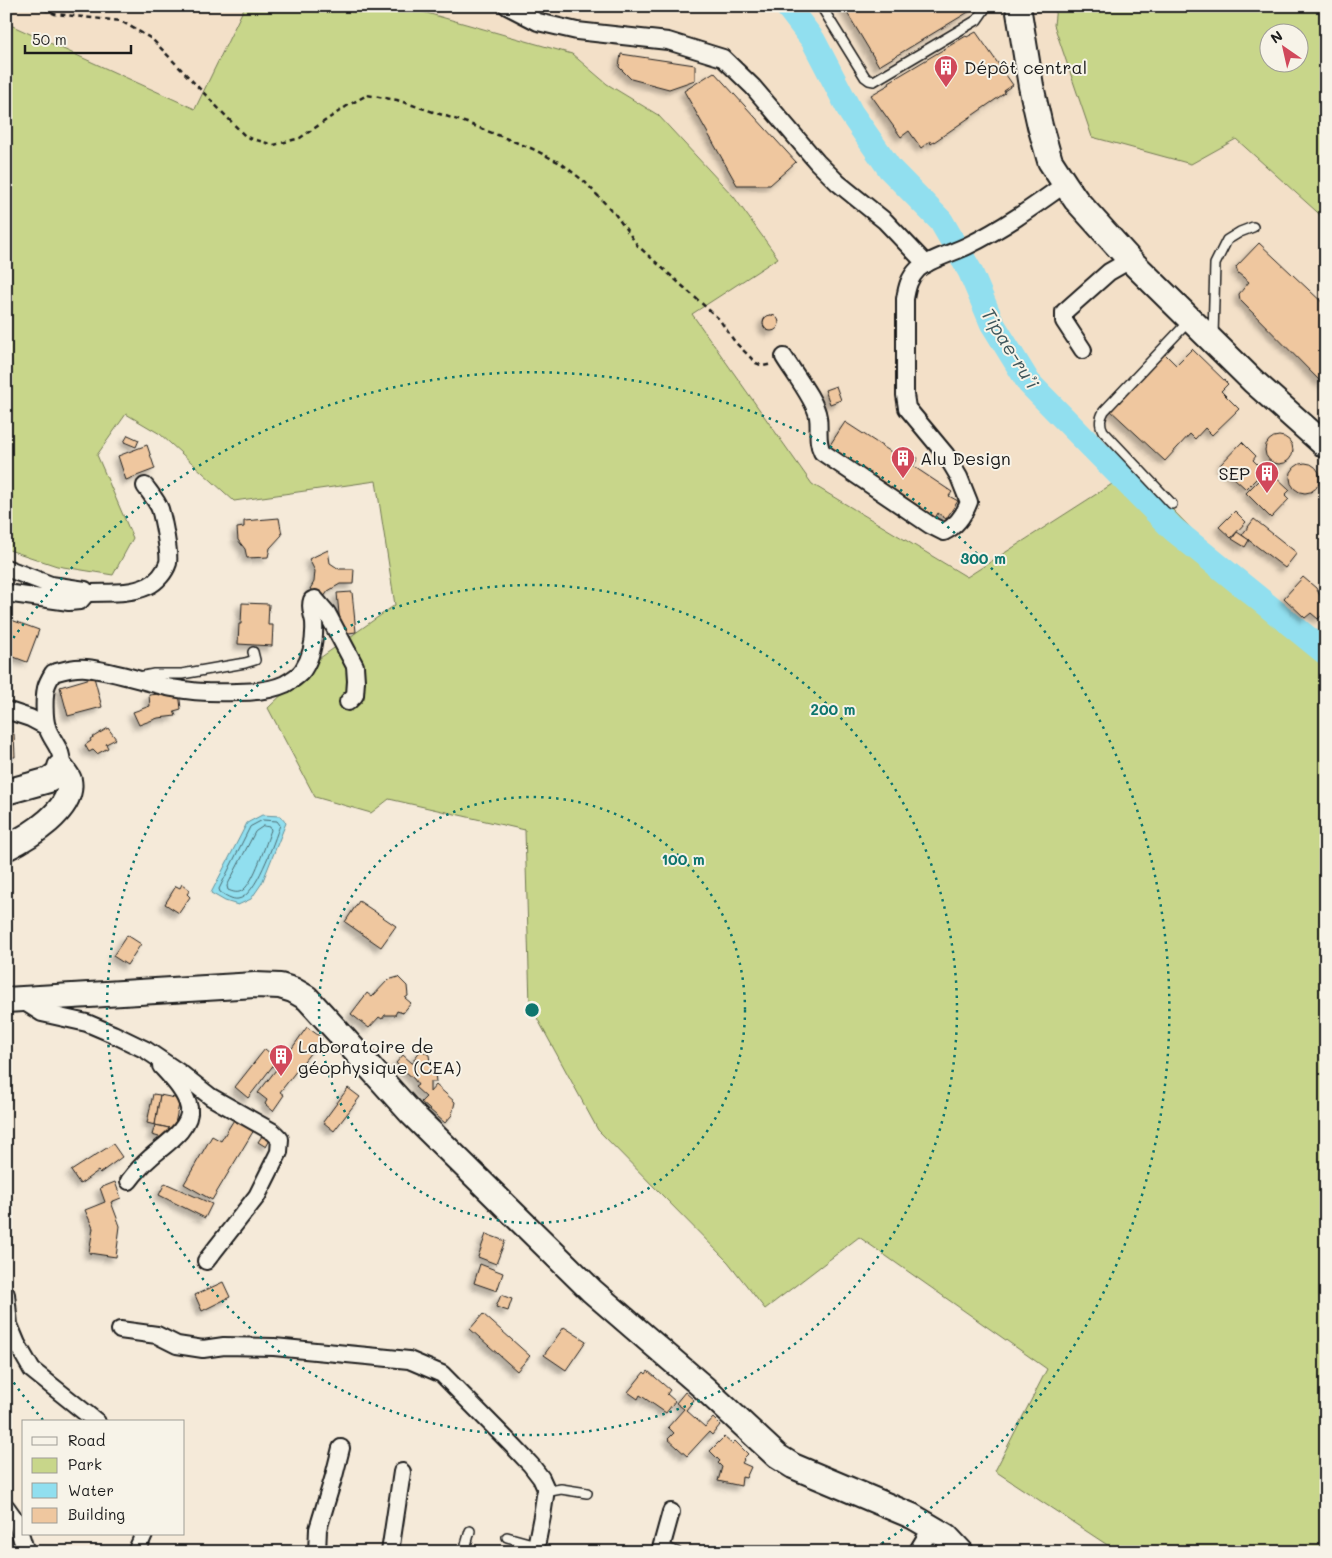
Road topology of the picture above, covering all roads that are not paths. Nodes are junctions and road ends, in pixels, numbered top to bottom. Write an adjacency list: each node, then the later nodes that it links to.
1 (507, 6): 8 (street)
2 (821, 6): 3 (lane)
3 (985, 6)
4 (1018, 6): 5 (street)
5 (1065, 184): 7 (street); 8 (street)
6 (1253, 227): 10 (lane)
7 (1130, 260): 9 (street); 11 (street)
8 (932, 261): 12 (street)
9 (1191, 319): 10 (street); 15 (lane)
10 (1214, 341): 13 (street)
11 (1083, 350)
12 (784, 357)
13 (1320, 441)
14 (145, 486): 18 (street)
15 (1172, 504)
16 (6, 568): 18 (street)
17 (6, 593): 18 (street)
18 (87, 593)
19 (253, 652): 20 (lane)
20 (131, 678): 21 (street); 23 (street)
21 (348, 702)
22 (6, 710): 23 (street)
23 (47, 727): 24 (street)
24 (60, 767): 25 (street); 26 (street)
25 (6, 792)
26 (6, 848)
27 (13, 999): 28 (street); 41 (street)
28 (146, 1050): 29 (street); 30 (street)
29 (129, 1181)
30 (206, 1262)
31 (6, 1294): 33 (street)
32 (120, 1330): 36 (street)
33 (95, 1420)
34 (341, 1448): 49 (street)
35 (402, 1472): 50 (street)
36 (545, 1492): 37 (lane); 45 (street)
37 (587, 1493)
38 (6, 1507): 40 (street)
39 (670, 1512): 46 (street)
40 (11, 1524): 47 (street)
41 (932, 1527): 52 (street); 53 (street)
42 (470, 1531): 51 (lane)
43 (143, 1536): 48 (street)
44 (507, 1537): 45 (lane)
45 (536, 1548)
46 (666, 1550)
47 (26, 1552)
48 (136, 1552)
49 (317, 1552)
50 (390, 1552)
51 (464, 1552)
52 (917, 1552)
53 (961, 1552)

